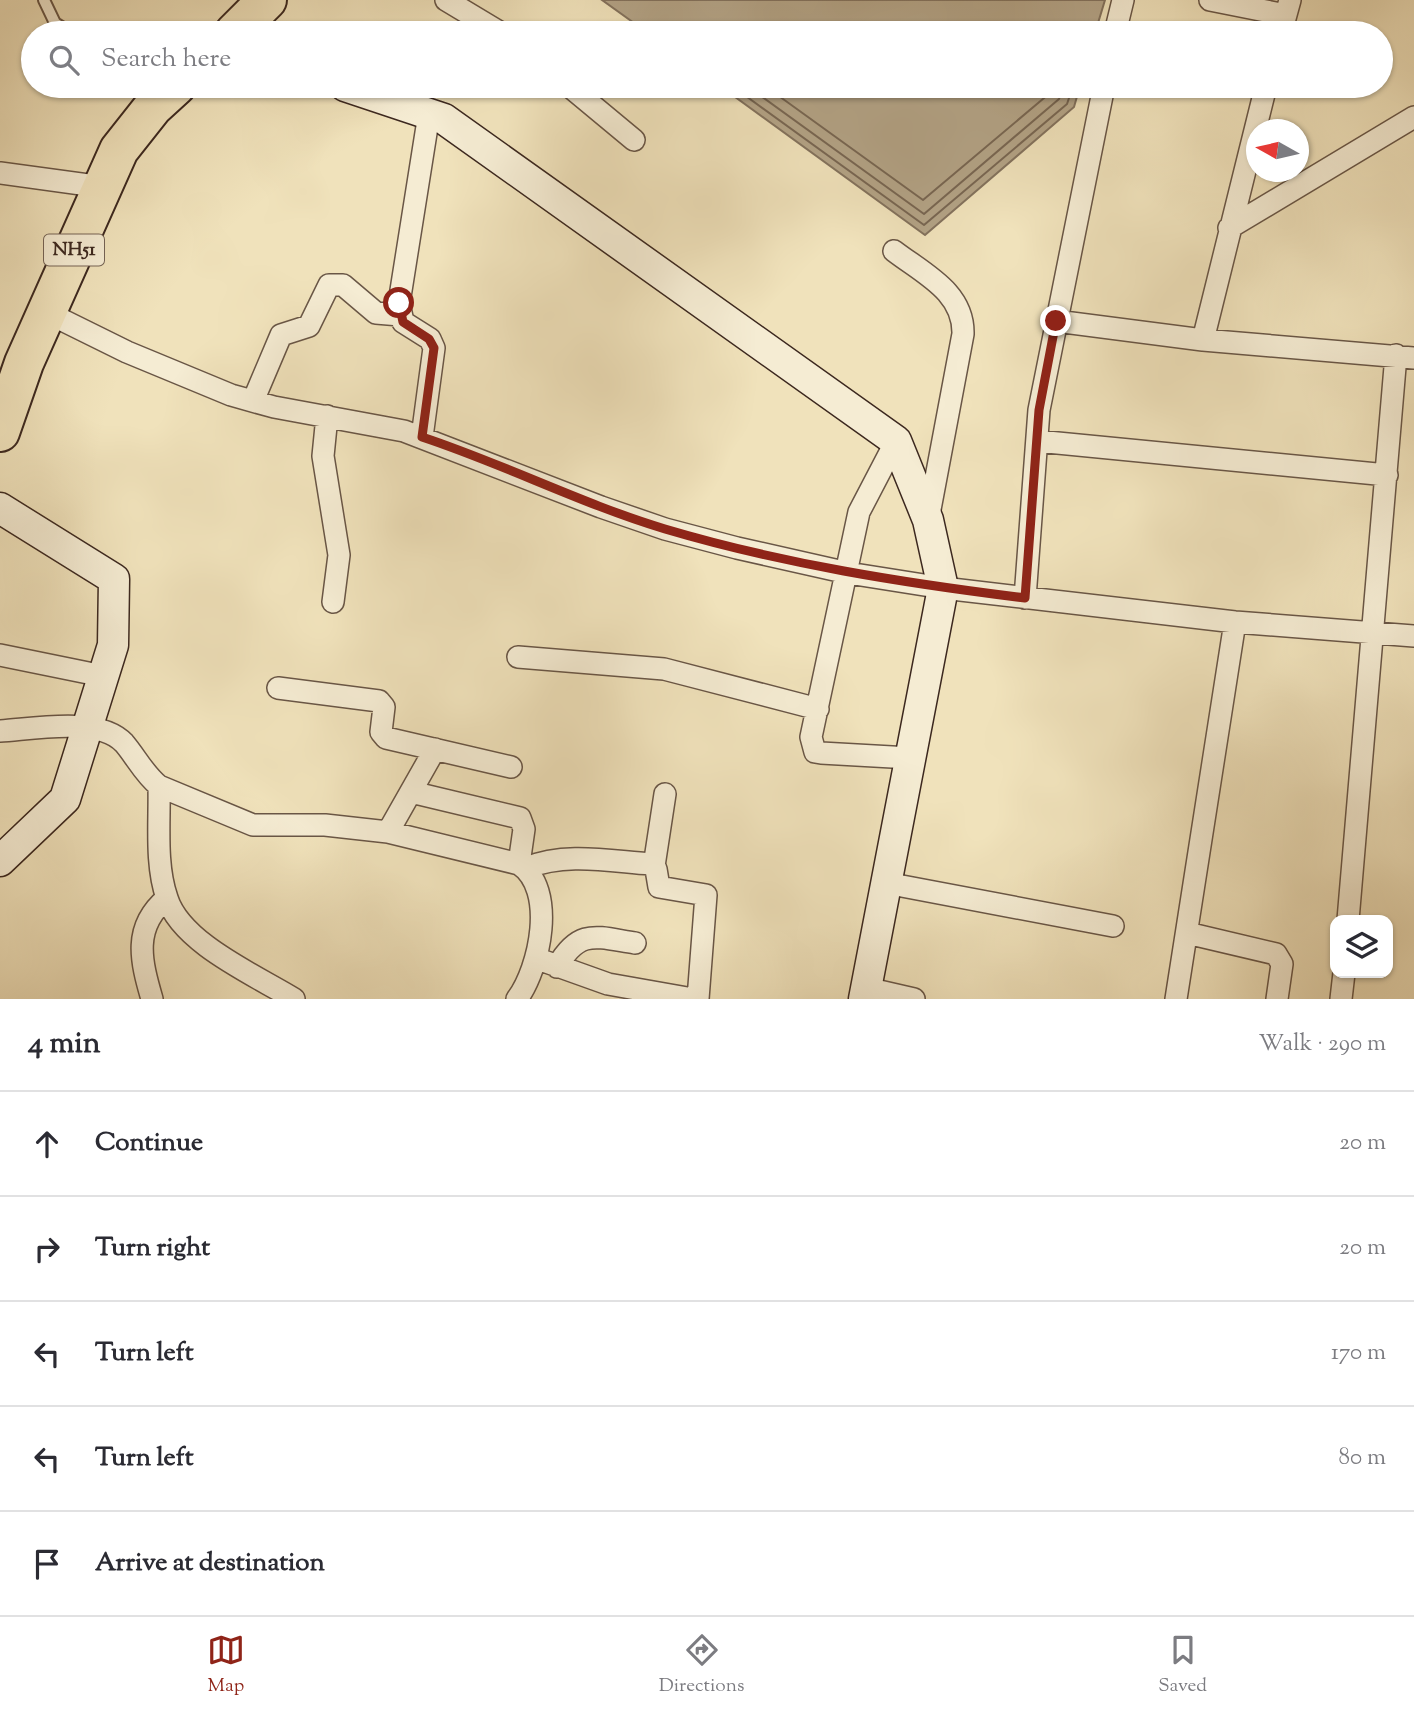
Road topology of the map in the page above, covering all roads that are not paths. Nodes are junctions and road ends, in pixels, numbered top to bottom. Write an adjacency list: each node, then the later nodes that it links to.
1 (44, 0): 7 (lane)
2 (267, 0): 8 (highway)
3 (446, 0): 9 (street)
4 (1122, 0): 10 (street)
5 (1210, 0): 6 (street)
6 (1286, 16)
7 (54, 21)
8 (246, 21)
9 (481, 21)
10 (1118, 21)
11 (163, 98): 20 (highway, NH51)
12 (381, 98): 16 (street)
13 (583, 98): 18 (street)
14 (1102, 98): 25 (street)
15 (1263, 98): 21 (street)
16 (429, 114): 24 (street); 32 (street)
17 (1414, 117): 21 (street)
18 (634, 140)
19 (0, 173): 20 (street)
20 (103, 187): 23 (highway, NH51)
21 (1229, 228): 26 (street)
22 (894, 251): 36 (street)
23 (46, 312): 28 (street); 30 (highway, NH51)
24 (400, 315): 28 (street); 31 (street)
25 (1056, 321): 26 (street); 33 (street)
26 (1203, 340): 27 (street)
27 (1405, 356): 34 (street)
28 (253, 401): 29 (street)
29 (327, 416): 31 (street); 40 (street)
30 (0, 432)
31 (422, 437): 37 (street)
32 (896, 441): 36 (street); 37 (street)
33 (1037, 441): 34 (street); 39 (street)
34 (1387, 475): 42 (street)
35 (0, 508): 46 (street)
36 (928, 520): 38 (street)
37 (848, 573): 38 (street); 48 (street)
38 (943, 588): 39 (street); 52 (street)
39 (1025, 598): 41 (street)
40 (333, 602)
41 (1236, 622): 42 (street); 65 (street)
42 (1375, 632): 43 (street); 63 (street)
43 (1414, 636)
44 (0, 655): 46 (street)
45 (518, 657): 48 (street)
46 (103, 676): 49 (street)
47 (278, 688): 51 (street)
48 (818, 709): 52 (street)
49 (88, 726): 50 (street); 54 (street); 58 (street)
50 (0, 731)
51 (435, 749): 53 (street); 55 (street)
52 (910, 758): 61 (street)
53 (511, 767)
54 (159, 786): 57 (street); 62 (street)
55 (411, 792): 57 (street); 59 (street)
56 (664, 794): 60 (street)
57 (388, 832): 59 (street)
58 (0, 861)
59 (523, 866): 60 (street); 67 (street)
60 (654, 866): 73 (street)
61 (886, 883): 64 (street); 69 (street)
62 (167, 898): 71 (street); 72 (street)
63 (1349, 915)
64 (1113, 926)
65 (1186, 933): 75 (street); 76 (street)
66 (635, 943): 67 (street)
67 (548, 963): 70 (street); 73 (street)
68 (1343, 978): 77 (street)
69 (865, 994): 74 (street)
70 (522, 997)
71 (152, 999)
72 (294, 999)
73 (695, 999)
74 (914, 999)
75 (1176, 999)
76 (1277, 999)
77 (1341, 999)

